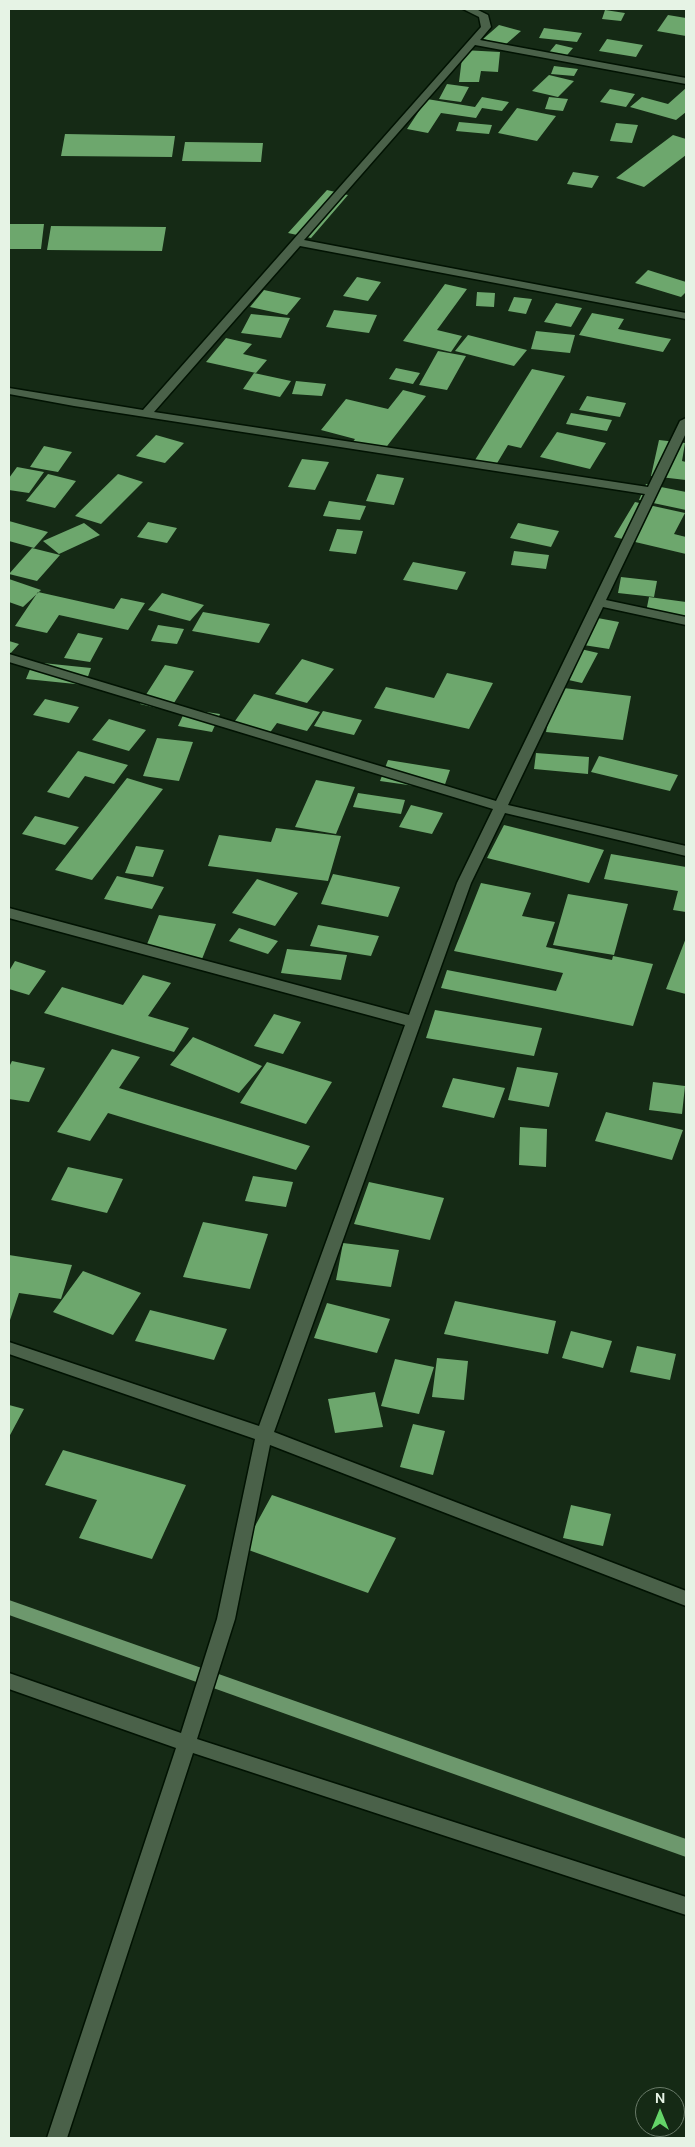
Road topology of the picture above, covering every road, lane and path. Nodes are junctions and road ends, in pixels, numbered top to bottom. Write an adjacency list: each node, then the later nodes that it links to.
1 (468, 9): 2 (street)
2 (473, 42): 3 (street); 4 (street)
3 (686, 80)
4 (296, 242): 5 (street); 7 (street)
5 (686, 316)
6 (9, 391): 7 (street)
7 (146, 414): 9 (street)
8 (685, 428): 9 (street)
9 (652, 491): 10 (street)
10 (599, 602): 11 (street); 13 (street)
11 (686, 621)
12 (9, 658): 13 (street)
13 (500, 807): 14 (street); 16 (street)
14 (686, 851)
15 (9, 913): 16 (street)
16 (414, 1022): 18 (street)
17 (9, 1348): 18 (street)
18 (264, 1435): 19 (street); 21 (street)
19 (686, 1599)
20 (9, 1681): 21 (street)
21 (186, 1743): 22 (street); 23 (street)
22 (686, 1906)
23 (57, 2138)

